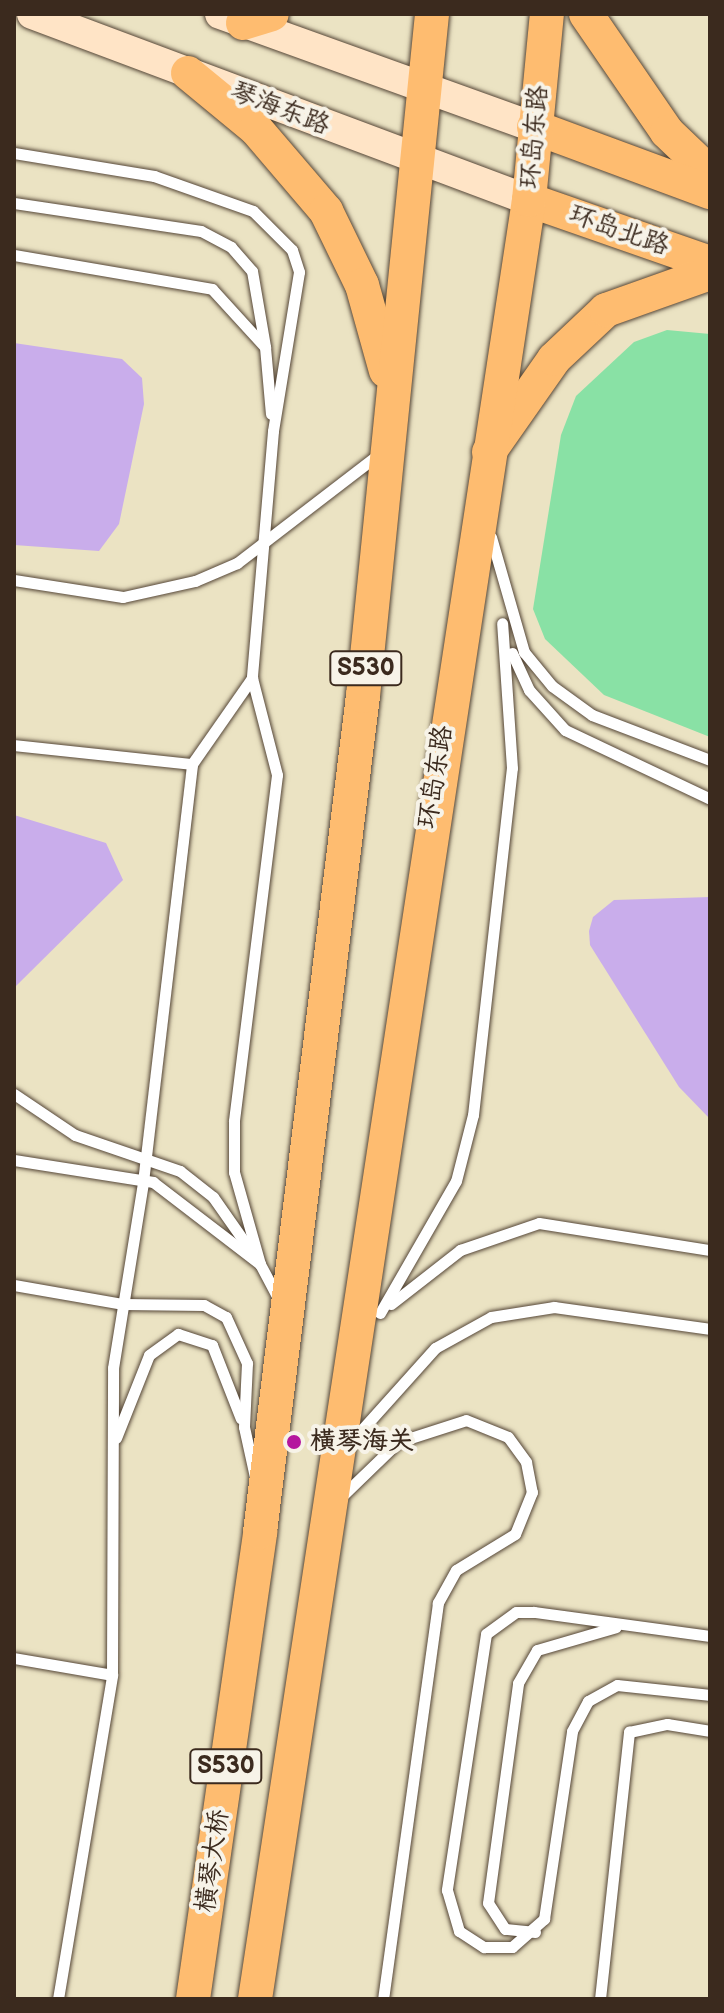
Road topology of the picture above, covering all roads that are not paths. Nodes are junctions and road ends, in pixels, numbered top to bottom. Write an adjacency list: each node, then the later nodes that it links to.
1 (32, 14): 6 (main road, 琴海东路)
2 (432, 14): 7 (main road, S530)
3 (547, 14): 8 (main road, 环岛东路 / S530)
4 (586, 14): 11 (main road)
5 (245, 17): 7 (main road)
6 (188, 73): 10 (main road, 琴海东路); 20 (main road)
7 (421, 91): 8 (main road); 10 (main road, S530)
8 (534, 127): 12 (main road); 13 (main road, 环岛东路 / S530)
9 (14, 153): 19 (lane)
10 (414, 160): 13 (main road, 琴海东路); 20 (main road, S530)
11 (710, 173)
12 (710, 192)
13 (529, 200): 16 (main road, 环岛北路); 21 (main road, 环岛东路 / S530)
14 (14, 203): 18 (lane)
15 (14, 255): 18 (lane)
16 (710, 263)
17 (710, 273): 21 (main road)
18 (265, 347): 19 (lane)
19 (273, 431): 22 (lane)
20 (389, 447): 22 (lane); 40 (main road, S530)
21 (484, 459): 23 (lane); 42 (main road, 环岛东路 / S530)
22 (263, 541): 24 (lane); 26 (lane)
23 (495, 570): 25 (lane); 28 (lane)
24 (14, 580)
25 (502, 623): 30 (lane); 39 (lane)
26 (252, 678): 29 (lane); 36 (lane)
27 (14, 745): 29 (lane)
28 (710, 760)
29 (192, 764): 32 (lane)
30 (710, 799)
31 (14, 1094): 32 (lane)
32 (146, 1154): 34 (lane); 36 (lane)
33 (14, 1160): 34 (lane)
34 (143, 1182): 36 (lane); 38 (lane)
35 (710, 1250): 39 (lane)
36 (260, 1264): 40 (lane)
37 (14, 1285): 38 (lane)
38 (123, 1304): 43 (lane); 44 (lane)
39 (380, 1313): 42 (lane)
40 (285, 1320): 46 (main road, S530)
41 (710, 1329): 45 (lane)
42 (348, 1352): 45 (main road, 环岛东路 / S530)
43 (244, 1427): 44 (lane); 46 (lane)
44 (114, 1446): 51 (lane)
45 (331, 1466): 47 (main road, 环岛东路 / S530)
46 (260, 1520): 56 (main road, 横琴大桥 / S530)
47 (322, 1528): 57 (main road, S530); 58 (lane)
48 (624, 1625): 49 (lane); 54 (lane); 54 (lane)
49 (710, 1636)
50 (14, 1658): 51 (lane)
51 (112, 1675): 55 (lane)
52 (710, 1695): 54 (lane)
53 (710, 1731): 59 (lane)
54 (537, 1931)
55 (58, 1999)
56 (193, 1999)
57 (255, 1999)
58 (383, 1999)
59 (600, 1999)

